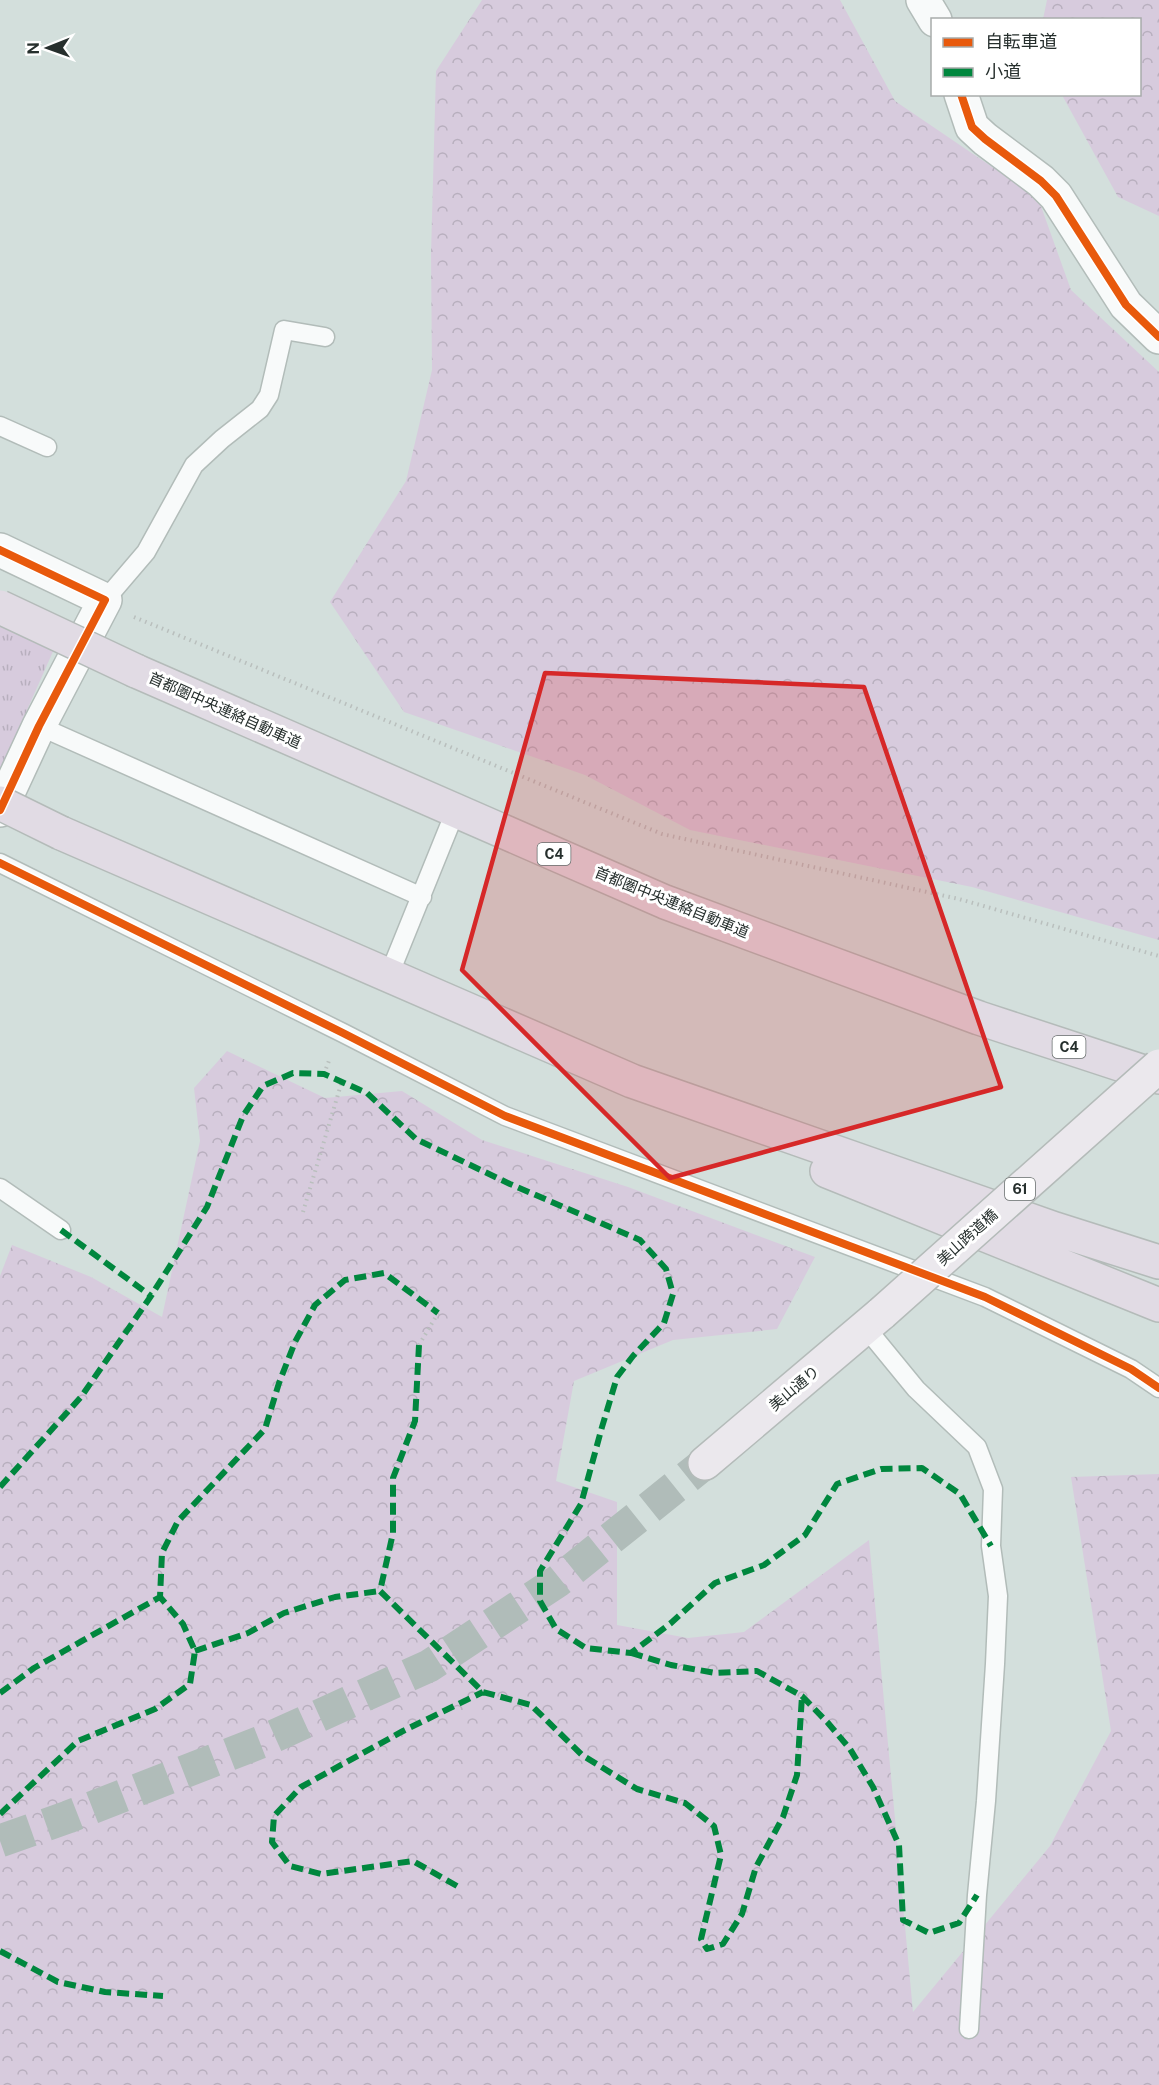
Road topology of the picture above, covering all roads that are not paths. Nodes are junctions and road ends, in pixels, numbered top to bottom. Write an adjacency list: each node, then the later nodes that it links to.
1 (923, 0): 2 (street)
2 (934, 18)
3 (962, 96): 5 (street)
4 (324, 337): 9 (lane)
5 (1159, 337)
6 (0, 426): 7 (lane)
7 (48, 447)
8 (0, 550): 9 (street)
9 (105, 600): 11 (street)
10 (0, 607): 14 (highway, 首都圏中央連絡自動車道 / C4, bridge)
11 (39, 726): 13 (street); 16 (lane)
12 (0, 803): 17 (highway, bridge)
13 (0, 810)
14 (455, 812): 16 (lane); 18 (highway, 首都圏中央連絡自動車道 / C4)
15 (0, 863): 27 (lane)
16 (422, 897): 17 (lane)
17 (389, 975): 21 (highway)
18 (979, 1018): 19 (highway); 20 (highway, 首都圏中央連絡自動車道 / C4)
19 (1159, 1064): 26 (main road, 美山跨道橋 / 61, bridge)
20 (1159, 1077)
21 (632, 1081): 24 (highway); 25 (highway)
22 (0, 1188): 23 (lane)
23 (61, 1230)
24 (1159, 1262)
25 (1159, 1305)
26 (874, 1321): 28 (main road, 美山通り / 61); 29 (lane)
27 (1159, 1388)
28 (705, 1463)
29 (969, 2030)

